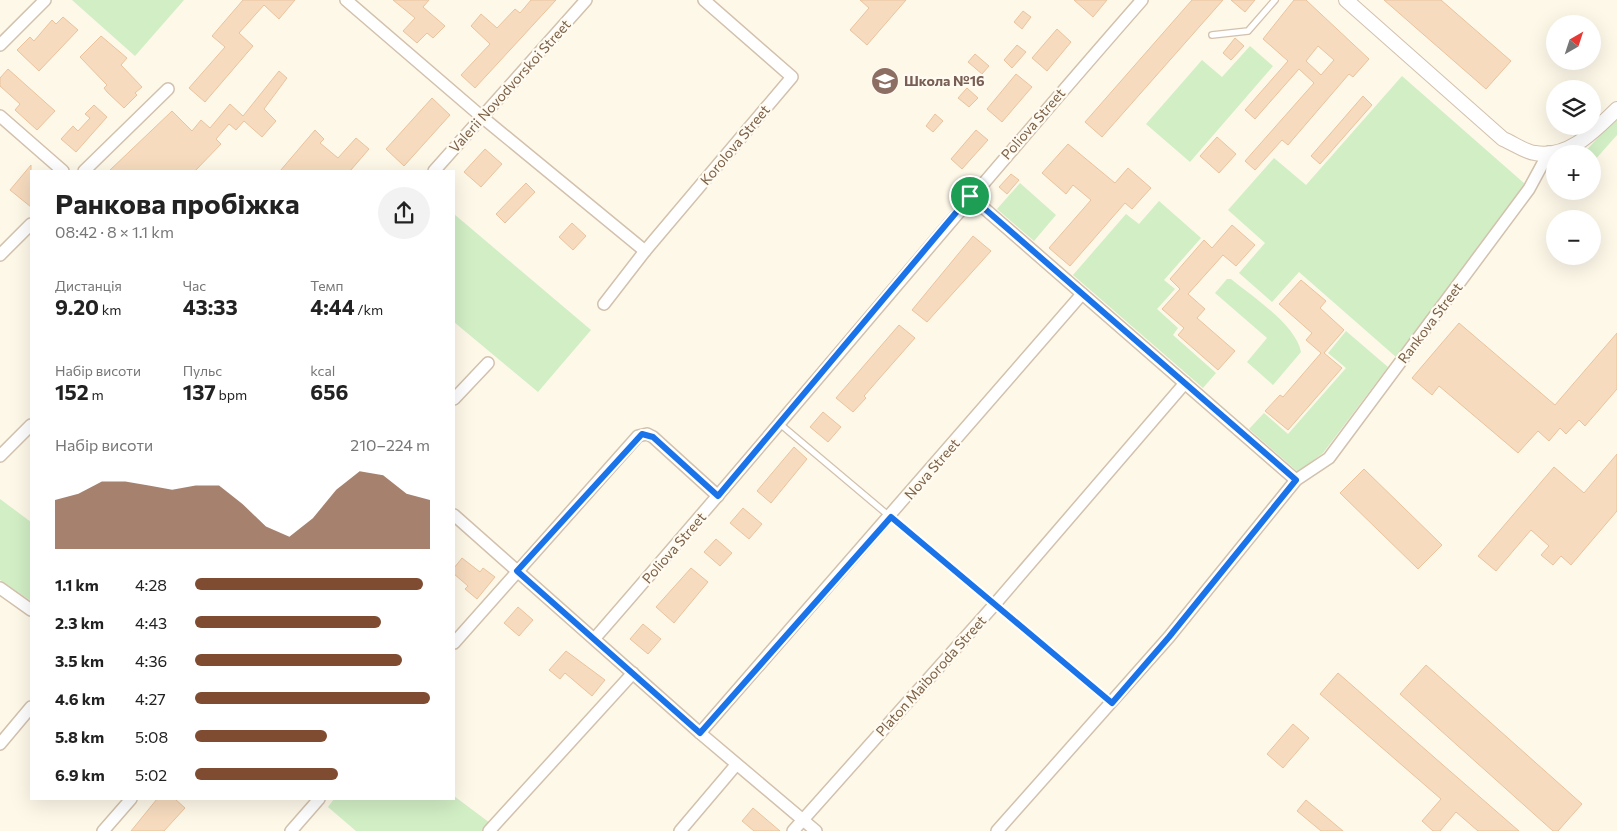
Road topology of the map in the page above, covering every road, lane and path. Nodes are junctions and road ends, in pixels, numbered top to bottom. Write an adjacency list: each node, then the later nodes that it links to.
1 (45, 0): 9 (street)
2 (346, 0): 13 (street)
3 (586, 0): 13 (street, Valerii Novodvorskoi Street)
4 (704, 0): 22 (street, Korolova Street)
5 (1142, 0): 20 (street, Poliova Street)
6 (1275, 0): 8 (lane)
7 (1346, 0): 15 (street)
8 (1212, 35)
9 (0, 45)
10 (168, 89): 18 (street)
11 (1617, 109): 14 (street)
12 (0, 116): 17 (street)
13 (482, 117): 19 (street, Valerii Novodvorskoi Street); 22 (street)
14 (1574, 145)
15 (1546, 152)
16 (1546, 158): 32 (street, Rankova Street)
17 (62, 170)
18 (85, 170)
19 (435, 170)
20 (970, 196): 24 (street); 29 (street, Poliova Street)
21 (30, 225): 23 (street)
22 (645, 251): 25 (street, Korolova Street)
23 (0, 255)
24 (1082, 294): 27 (street); 35 (street, Nova Street)
25 (604, 304)
26 (488, 363): 28 (street)
27 (1185, 383): 32 (street); 38 (street, Platon Maiboroda Street)
28 (455, 398)
29 (780, 424): 33 (street, Poliova Street); 35 (lane)
30 (30, 426): 31 (street)
31 (0, 456)
32 (1296, 480): 43 (street, Rankova Street)
33 (718, 496): 36 (street); 40 (street, Poliova Street)
34 (455, 516): 36 (street)
35 (891, 517): 38 (lane); 45 (street, Nova Street)
36 (517, 571): 40 (street); 41 (street)
37 (0, 588): 39 (street)
38 (994, 604): 43 (lane); 50 (street, Platon Maiboroda Street)
39 (30, 609)
40 (596, 638): 42 (street)
41 (455, 642)
42 (633, 673): 45 (street); 53 (street)
43 (1112, 703): 57 (street, Rankova Street)
44 (30, 708): 46 (street)
45 (700, 733): 47 (street)
46 (0, 744)
47 (736, 765): 50 (street); 54 (street)
48 (130, 800): 51 (street)
49 (316, 800): 52 (street)
50 (803, 820): 55 (street, Platon Maiboroda Street); 56 (street)
51 (103, 831)
52 (291, 831)
53 (489, 831)
54 (680, 831)
55 (793, 831)
56 (816, 831)
57 (997, 831)

